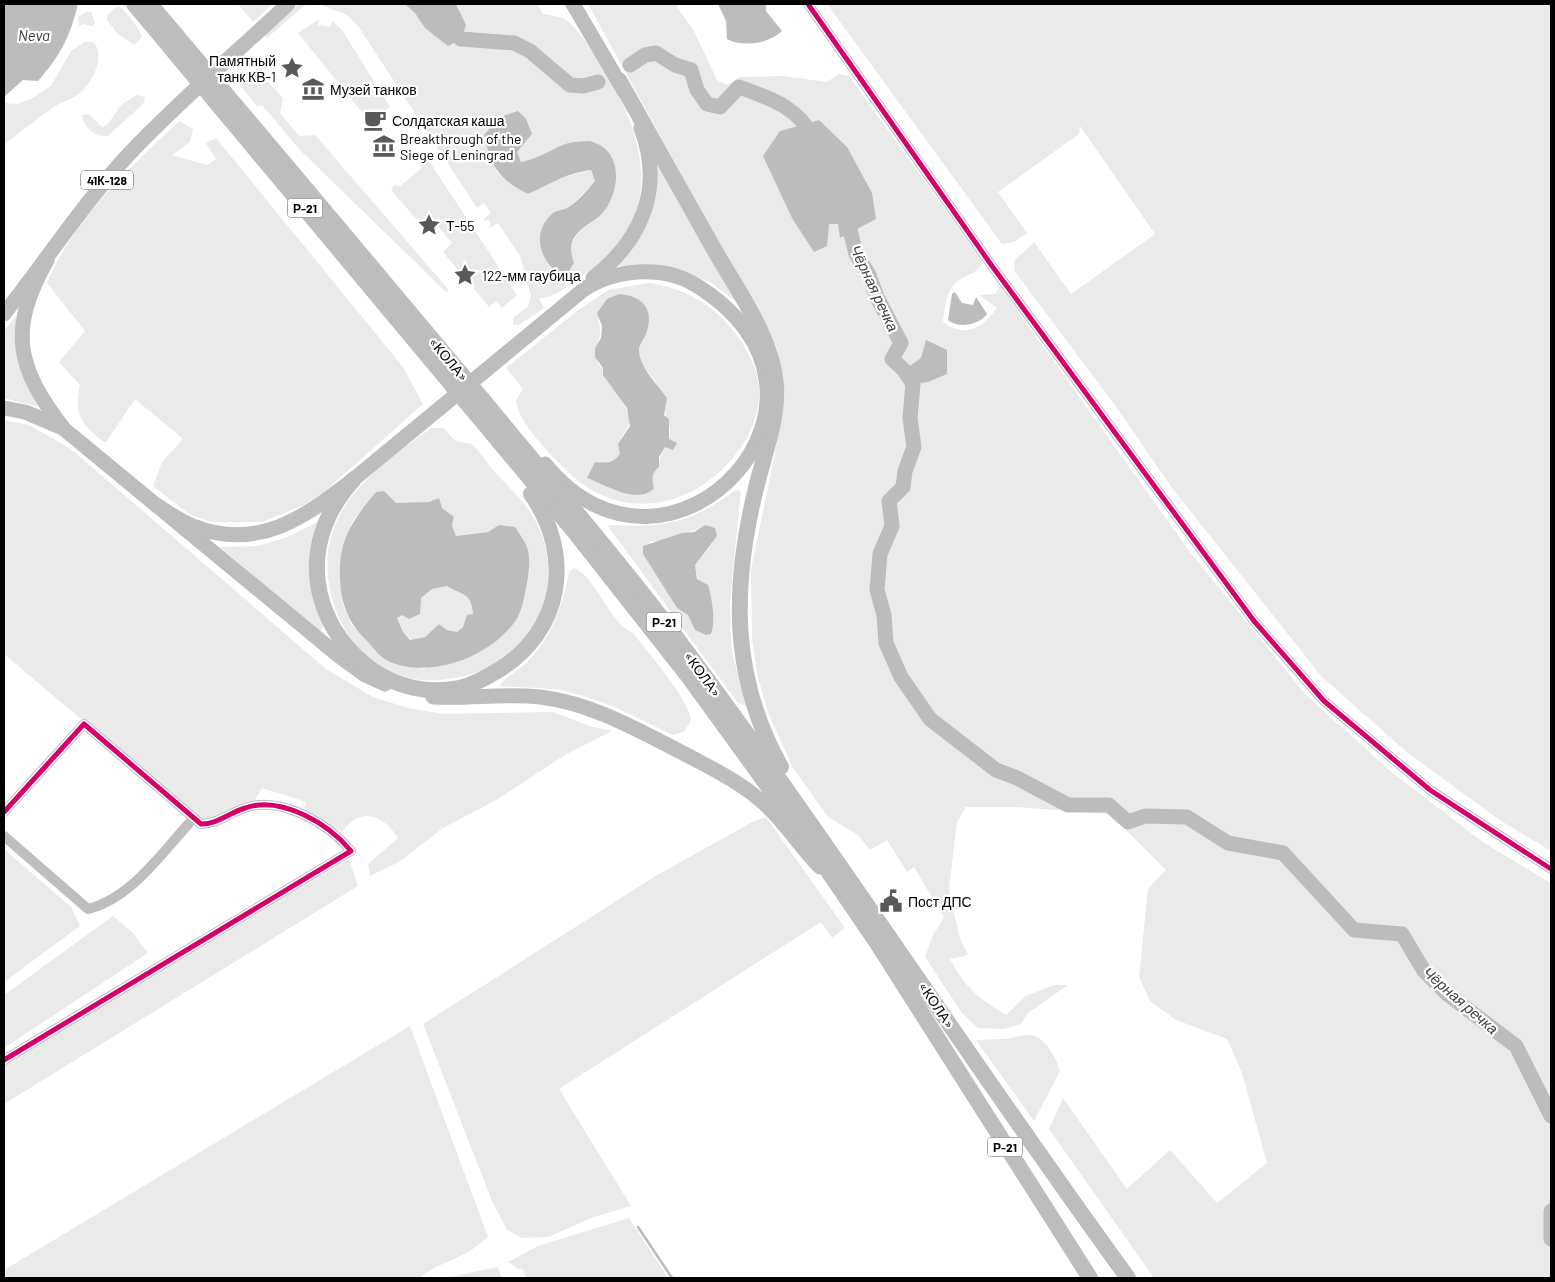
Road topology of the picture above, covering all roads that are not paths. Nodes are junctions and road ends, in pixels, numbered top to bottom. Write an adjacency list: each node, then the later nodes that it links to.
1 (134, 4): 7 (highway, Р-21)
2 (150, 4): 7 (highway, Р-21)
3 (288, 4): 8 (main road, 41К-128)
4 (573, 4): 6 (main road)
5 (808, 4): 21 (street)
6 (619, 80): 10 (main road); 20 (highway)
7 (230, 108): 12 (highway, «КОЛА» / Р-21)
8 (47, 260): 9 (main road); 14 (main road)
9 (4, 314)
10 (545, 320): 12 (main road); 15 (main road)
11 (4, 408): 14 (main road)
12 (481, 410): 13 (highway, «КОЛА» / Р-21); 20 (highway, «КОЛА» / Р-21)
13 (487, 427): 15 (highway); 22 (highway, «КОЛА» / Р-21)
14 (64, 429): 16 (main road)
15 (354, 480): 16 (main road)
16 (156, 504): 22 (main road)
17 (4, 812): 18 (street)
18 (193, 818): 19 (street); 23 (street)
19 (4, 836)
20 (828, 849): 25 (highway, «КОЛА» / Р-21)
21 (1551, 869)
22 (836, 882): 24 (highway, «КОЛА» / Р-21)
23 (4, 1060)
24 (1090, 1278)
25 (1128, 1278)

